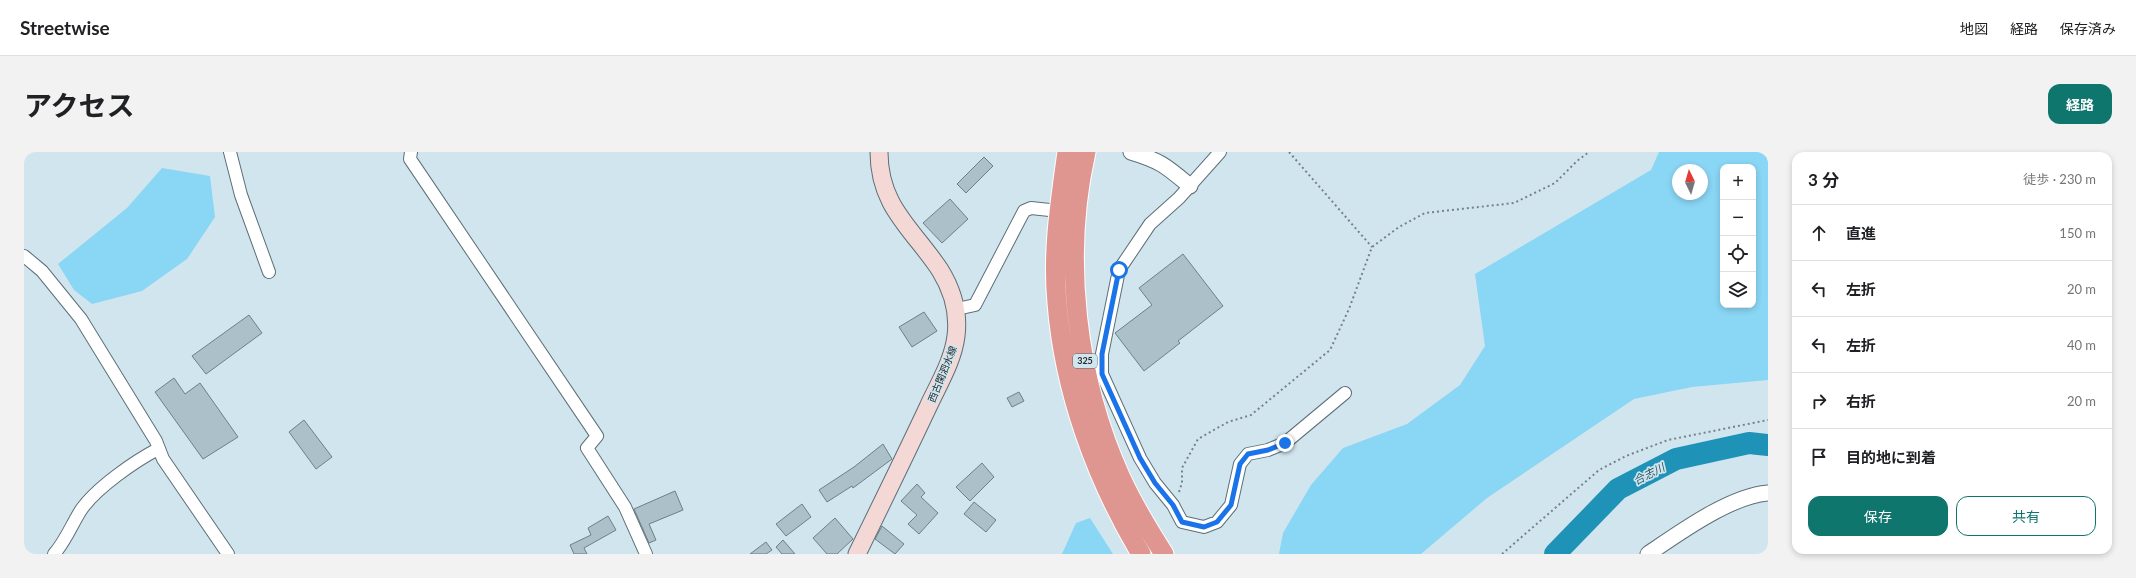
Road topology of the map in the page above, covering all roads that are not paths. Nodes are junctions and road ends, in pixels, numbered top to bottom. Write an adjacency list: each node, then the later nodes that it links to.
1 (230, 152): 11 (street)
2 (411, 152): 18 (street)
3 (878, 152): 12 (main road, 西古閑泗水線)
4 (1067, 152): 9 (highway, 325)
5 (1086, 152): 21 (highway, 325)
6 (1131, 152): 8 (street)
7 (1220, 152): 8 (street)
8 (1190, 186): 13 (street)
9 (1059, 211): 12 (street); 20 (highway, 325)
10 (24, 256): 14 (street)
11 (269, 272)
12 (957, 309): 19 (main road, 西古閑泗水線)
13 (1345, 393)
14 (158, 449): 16 (street); 17 (street)
15 (1768, 492): 22 (street)
16 (54, 554)
17 (228, 554)
18 (646, 554)
19 (857, 554)
20 (1141, 554)
21 (1164, 554)
22 (1648, 554)

